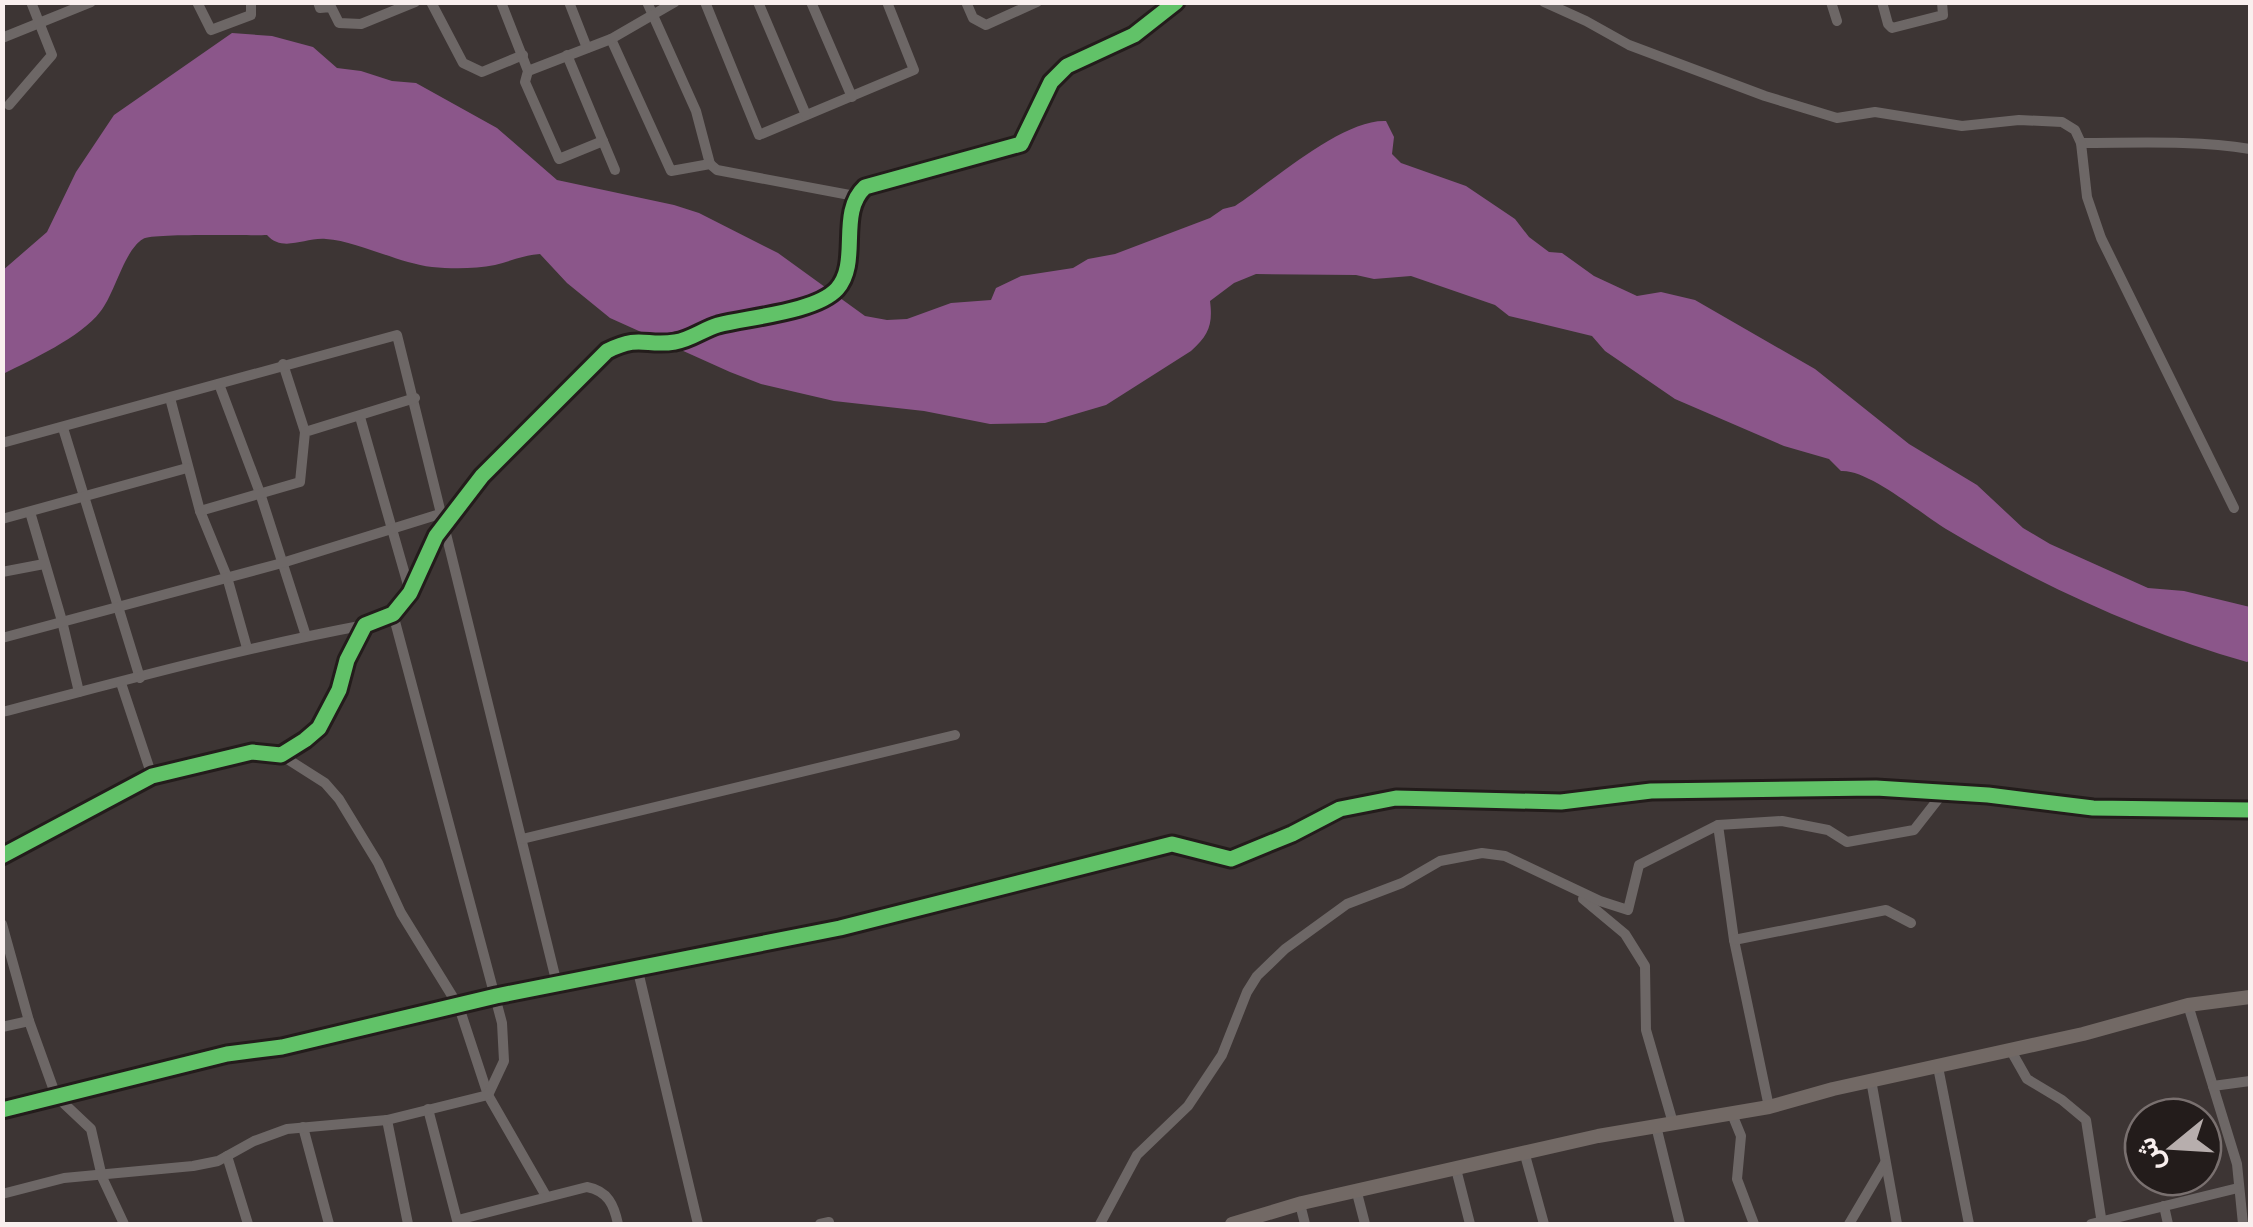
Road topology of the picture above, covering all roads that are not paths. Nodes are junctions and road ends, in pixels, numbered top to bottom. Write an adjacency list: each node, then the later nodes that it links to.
1 (31, 2): 27 (street)
2 (91, 2): 27 (street)
3 (197, 2): 4 (street)
4 (250, 2)
5 (318, 2): 25 (street)
6 (374, 2): 25 (street)
7 (415, 2): 25 (street)
8 (432, 2): 31 (street)
9 (501, 2): 31 (street)
10 (568, 2): 30 (street)
11 (647, 2): 24 (street)
12 (675, 2): 24 (street)
13 (705, 2): 36 (street)
14 (758, 2): 36 (street)
15 (811, 2): 34 (street)
16 (887, 2): 34 (street)
17 (966, 2): 18 (street)
18 (1037, 2)
19 (1176, 2): 42 (street)
20 (1544, 2): 38 (street)
21 (1831, 2): 26 (street)
22 (1882, 2): 23 (street)
23 (1942, 2)
24 (653, 14): 29 (street); 40 (street)
25 (380, 17)
26 (1837, 21)
27 (39, 23): 28 (street); 35 (street)
28 (2, 38)
29 (611, 39): 30 (street); 40 (street)
30 (587, 48): 32 (street)
31 (522, 55): 33 (street)
32 (566, 55): 33 (street); 37 (street)
33 (528, 71): 37 (street)
34 (852, 98): 36 (street)
35 (8, 105)
36 (806, 115)
37 (603, 142): 41 (street)
38 (2082, 144): 39 (street); 54 (street)
39 (2250, 149)
40 (710, 164): 42 (street)
41 (615, 170)
42 (855, 196): 57 (street)
43 (283, 364): 44 (street); 46 (street); 49 (street)
44 (219, 384): 45 (street); 52 (street)
45 (170, 398): 48 (street); 51 (street)
46 (415, 398): 47 (street); 57 (street)
47 (360, 417): 49 (street); 59 (street)
48 (64, 428): 50 (street); 53 (street)
49 (304, 432): 52 (street)
50 (2, 443)
51 (187, 468): 53 (street); 56 (street)
52 (260, 493): 56 (street); 60 (street)
53 (84, 496): 55 (street); 65 (street)
54 (2234, 508)
55 (30, 512): 58 (street); 61 (street)
56 (200, 512): 63 (street)
57 (444, 518): 59 (street); 64 (street); 82 (street)
58 (2, 519)
59 (392, 530): 60 (street); 64 (street)
60 (282, 563): 63 (street); 69 (street)
61 (44, 564): 62 (street); 67 (street)
62 (2, 572)
63 (227, 577): 65 (street); 71 (street)
64 (410, 592): 66 (street)
65 (118, 605): 67 (street); 72 (street)
66 (393, 614): 68 (street); 90 (street)
67 (62, 621): 70 (street); 74 (street)
68 (365, 626): 69 (street); 77 (street)
69 (306, 636): 71 (street)
70 (2, 638)
71 (246, 648): 72 (street)
72 (140, 678): 73 (street)
73 (121, 683): 74 (street); 78 (street)
74 (79, 692): 75 (street)
75 (2, 712)
76 (955, 735): 82 (street)
77 (280, 756): 78 (street); 93 (street)
78 (152, 776): 83 (street)
79 (1943, 793): 80 (street); 81 (street); 88 (street)
80 (2250, 810)
81 (1718, 825): 84 (street); 87 (street)
82 (522, 839): 89 (street)
83 (2, 856)
84 (1546, 876): 108 (street); 129 (street)
85 (1910, 923): 87 (street)
86 (2, 924): 94 (street)
87 (1734, 940): 103 (street)
88 (637, 967): 89 (street); 128 (street)
89 (557, 984): 90 (street)
90 (496, 996): 93 (street); 101 (street)
91 (2250, 997): 92 (street)
92 (2188, 1005): 96 (street); 100 (street)
93 (459, 1007): 101 (street); 102 (street)
94 (30, 1021): 95 (street); 102 (street)
95 (2, 1027)
96 (2010, 1049): 97 (street); 140 (street)
97 (1938, 1067): 98 (street); 139 (street)
98 (1872, 1080): 103 (street); 113 (street)
99 (2250, 1081): 100 (street)
100 (2213, 1086): 116 (street)
101 (488, 1094): 104 (street); 119 (street)
102 (56, 1096): 105 (street); 115 (street)
103 (1769, 1107): 106 (street)
104 (428, 1108): 107 (street); 122 (street)
105 (2, 1110)
106 (1732, 1114): 108 (street); 136 (street)
107 (388, 1120): 110 (street); 126 (street)
108 (1673, 1123): 109 (street)
109 (1656, 1126): 111 (street); 135 (street)
110 (302, 1128): 112 (street); 125 (street)
111 (1524, 1154): 114 (street); 134 (street)
112 (227, 1156): 115 (street); 124 (street)
113 (1885, 1163): 137 (street); 138 (street)
114 (1456, 1169): 117 (street); 133 (street)
115 (102, 1177): 118 (street); 123 (street)
116 (2238, 1188): 121 (street); 142 (street)
117 (1357, 1192): 120 (street); 132 (street)
118 (2, 1194)
119 (546, 1196): 122 (street); 127 (street)
120 (1300, 1204): 130 (street); 131 (street)
121 (2164, 1206): 140 (street); 141 (street)
122 (458, 1222)
123 (124, 1224)
124 (248, 1224)
125 (329, 1224)
126 (408, 1224)
127 (618, 1224)
128 (698, 1224)
129 (1100, 1224)
130 (1235, 1224)
131 (1305, 1224)
132 (1365, 1224)
133 (1470, 1224)
134 (1544, 1224)
135 (1680, 1224)
136 (1754, 1224)
137 (1848, 1224)
138 (1897, 1224)
139 (1969, 1224)
140 (2098, 1224)
141 (2168, 1224)
142 (2243, 1224)

